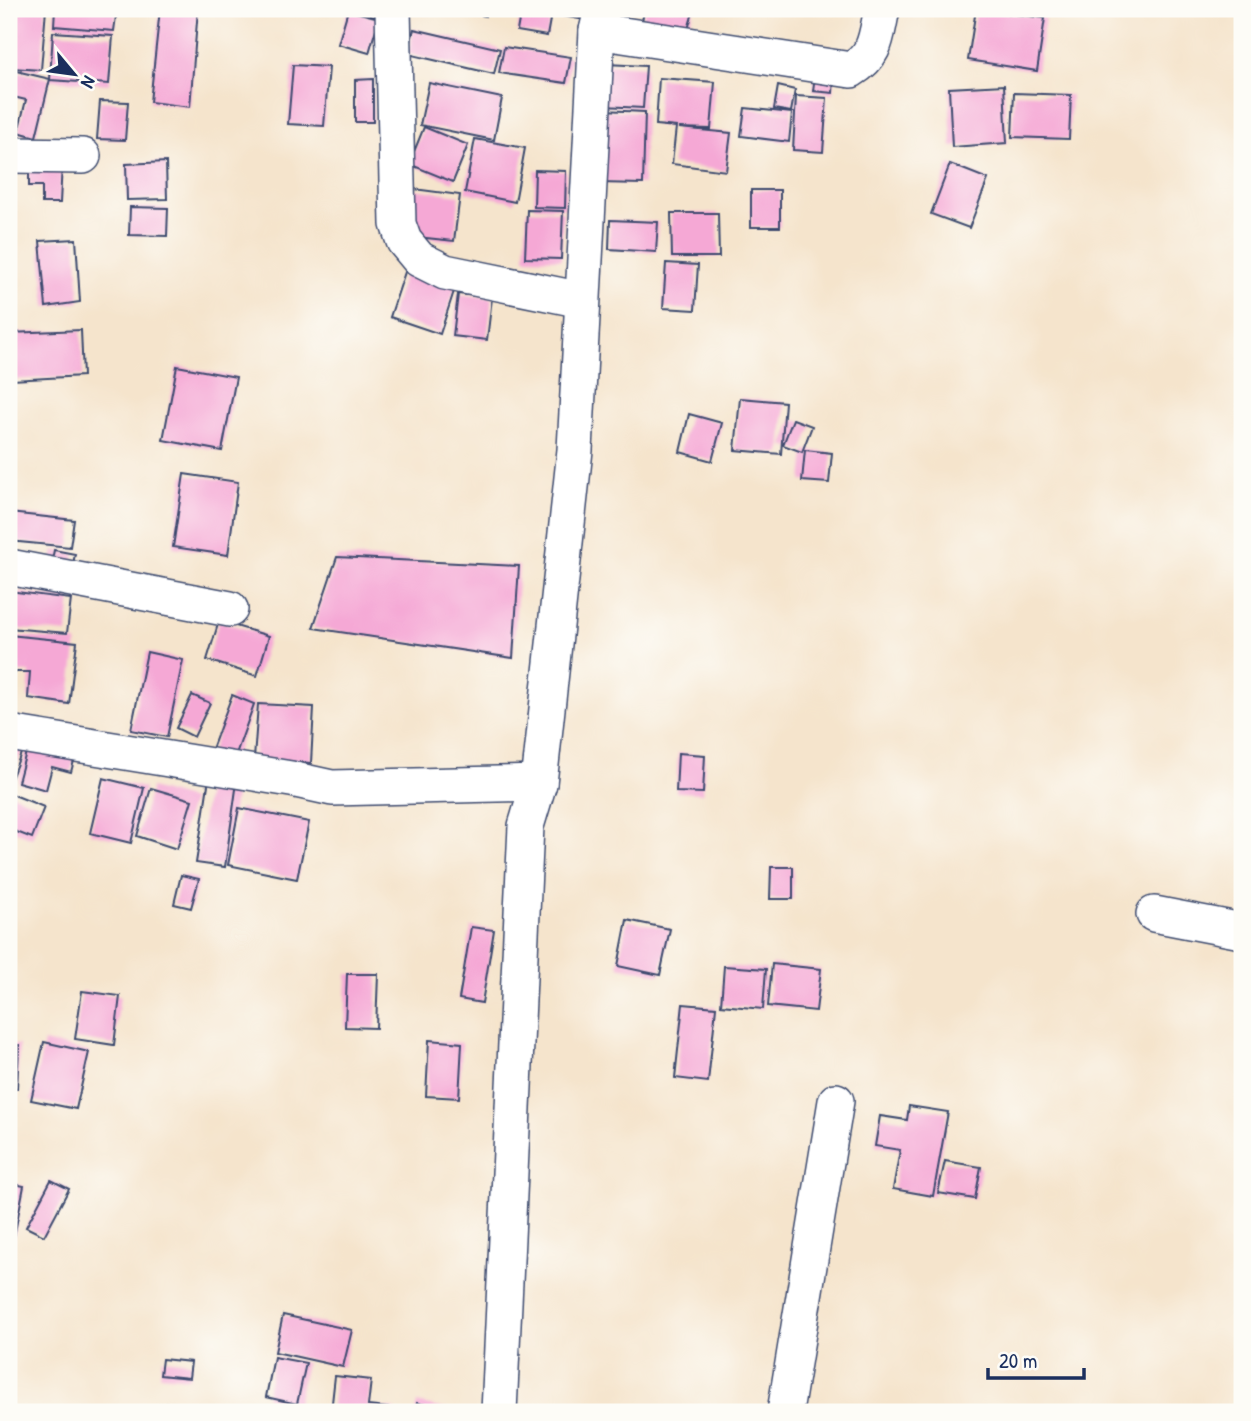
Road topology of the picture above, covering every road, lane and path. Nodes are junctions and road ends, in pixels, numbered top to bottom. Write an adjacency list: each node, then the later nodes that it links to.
1 (393, 9): 6 (street)
2 (882, 9): 3 (street)
3 (600, 20): 6 (street)
4 (9, 155): 5 (street)
5 (83, 156)
6 (582, 300): 10 (street)
7 (9, 567): 8 (street)
8 (230, 609)
9 (9, 733): 10 (street)
10 (539, 783): 14 (street)
11 (1154, 914): 12 (street)
12 (1242, 931)
13 (836, 1101): 15 (street)
14 (499, 1412)
15 (785, 1412)

